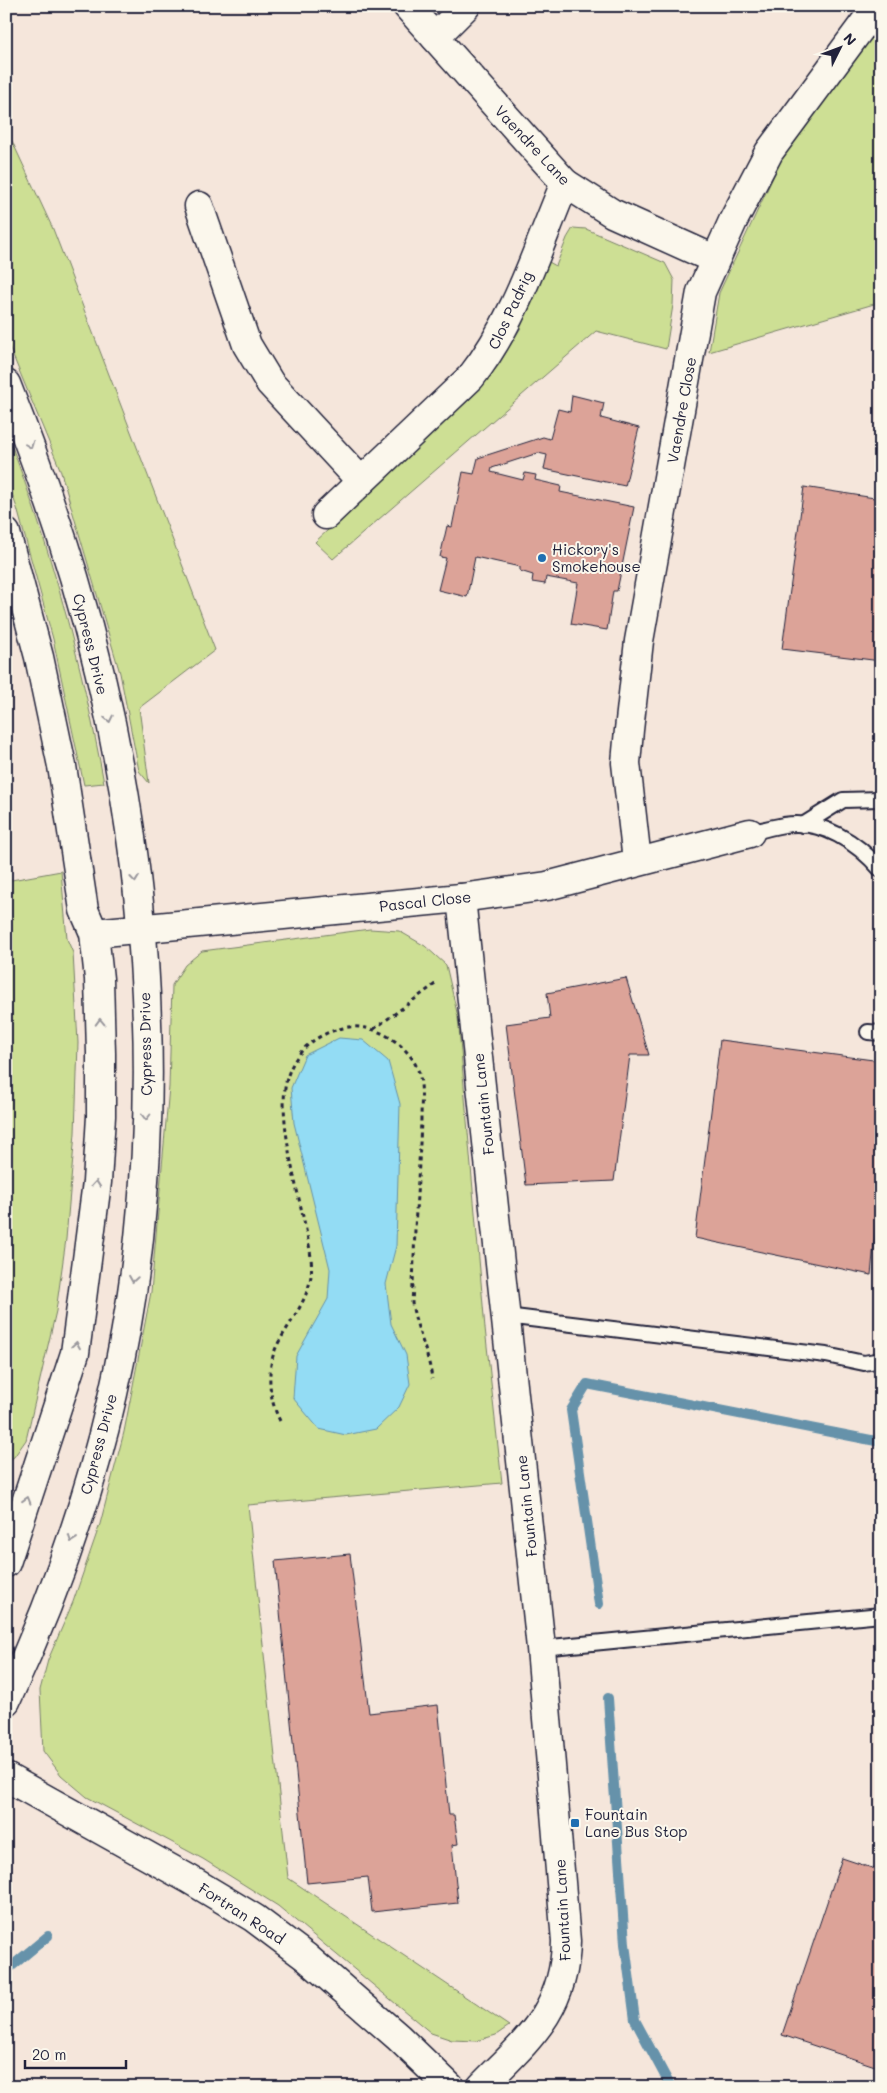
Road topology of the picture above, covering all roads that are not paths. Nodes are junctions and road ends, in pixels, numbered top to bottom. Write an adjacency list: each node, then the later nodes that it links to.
1 (407, 6): 4 (street, Vaendre Lane)
2 (466, 6): 4 (street)
3 (877, 6): 7 (street, Vaendre Close)
4 (435, 37): 5 (street, Vaendre Lane)
5 (565, 183): 7 (street, Vaendre Lane); 9 (street, Clos Padrig)
6 (199, 206): 9 (street)
7 (714, 259): 15 (street, Vaendre Close)
8 (6, 384): 18 (street, Cypress Drive, one-way to 18)
9 (361, 481): 10 (street, Clos Padrig)
10 (326, 515)
11 (6, 533): 19 (street)
12 (881, 800): 13 (lane)
13 (803, 826): 14 (lane); 16 (lane)
14 (750, 833): 15 (street, Pascal Close)
15 (637, 861): 17 (street, Pascal Close)
16 (881, 870)
17 (461, 898): 18 (street, Pascal Close); 20 (street, Fountain Lane)
18 (140, 928): 19 (street, Pascal Close); 25 (street, Cypress Drive, one-way to 25)
19 (94, 933): 22 (street, one-way to 19)
20 (506, 1316): 21 (lane); 24 (street, Fountain Lane)
21 (881, 1360)
22 (6, 1563)
23 (881, 1616): 24 (lane)
24 (541, 1648): 28 (street, Fountain Lane)
25 (6, 1701)
26 (6, 1777): 27 (street, Fortran Road)
27 (450, 2087)
28 (481, 2087)

